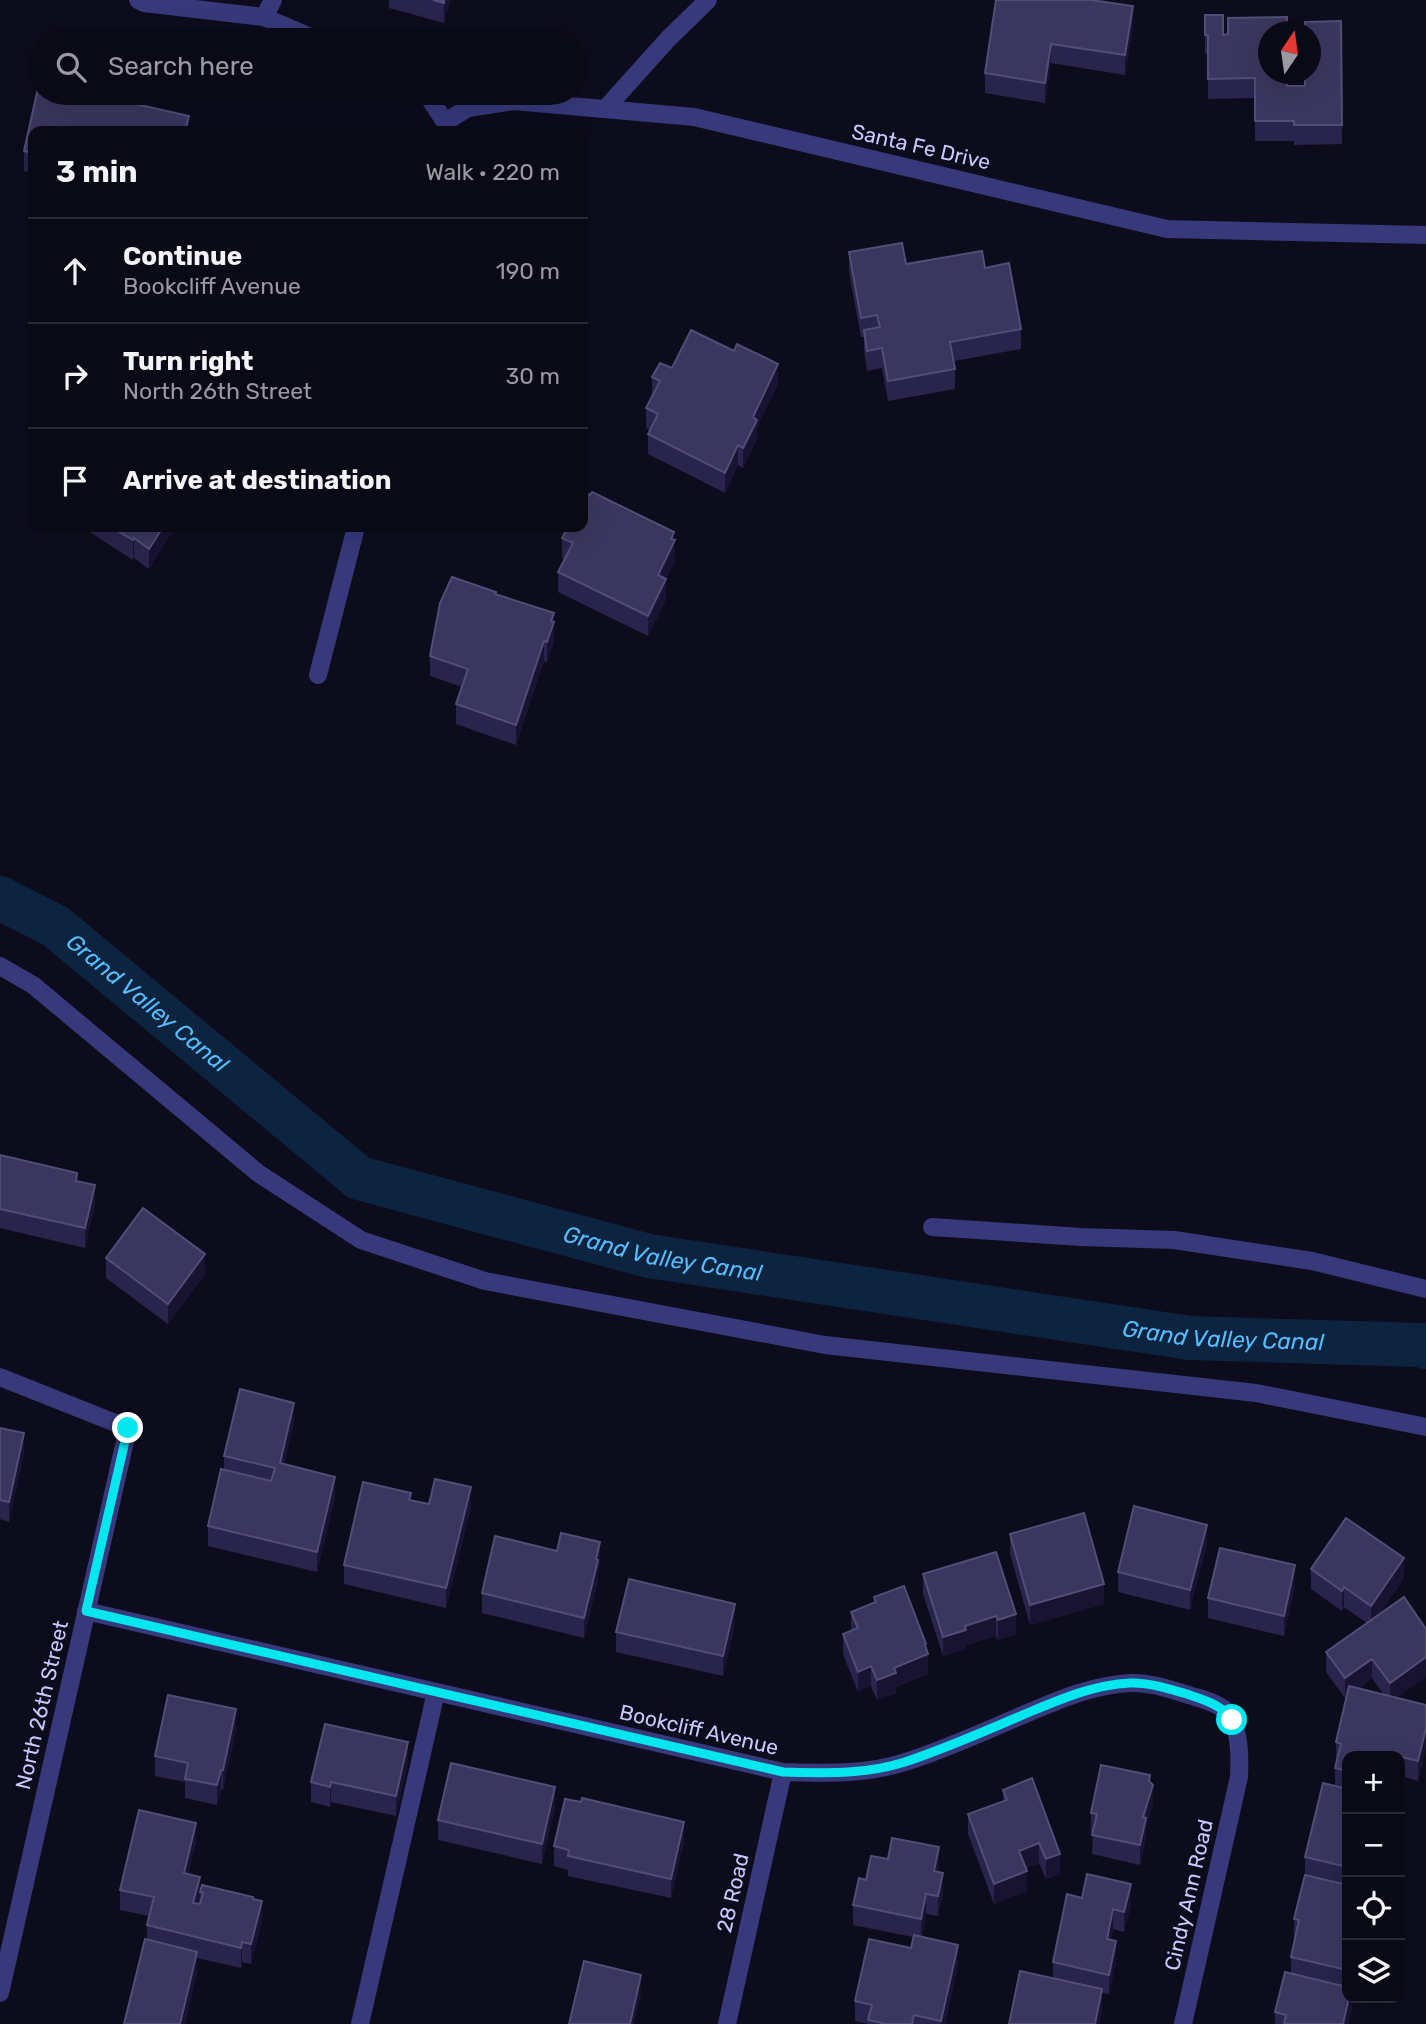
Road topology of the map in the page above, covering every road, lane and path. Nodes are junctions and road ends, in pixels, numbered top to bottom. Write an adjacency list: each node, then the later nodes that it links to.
1 (138, 0): 4 (street)
2 (273, 0): 4 (street)
3 (708, 0): 9 (street)
4 (264, 17): 5 (street)
5 (289, 28)
6 (433, 105): 10 (street, Santa Fe Drive)
7 (488, 105): 11 (street, Santa Fe Drive)
8 (567, 105): 9 (street, Santa Fe Drive)
9 (606, 108): 12 (street, Santa Fe Drive)
10 (445, 126)
11 (447, 126)
12 (1426, 235)
13 (355, 532): 14 (street)
14 (318, 675)
15 (0, 966): 19 (street)
16 (932, 1227): 17 (street)
17 (1426, 1289)
18 (0, 1377): 20 (street, North 26th Street)
19 (1426, 1427)
20 (86, 1611): 21 (street, Bookcliff Avenue); 24 (street, North 26th Street)
21 (436, 1692): 22 (street, Bookcliff Avenue); 25 (street)
22 (783, 1772): 23 (street, Bookcliff Avenue); 26 (street, 28 Road)
23 (1239, 1777): 27 (street, Cindy Ann Road)
24 (0, 1993)
25 (360, 2024)
26 (727, 2024)
27 (1183, 2024)

